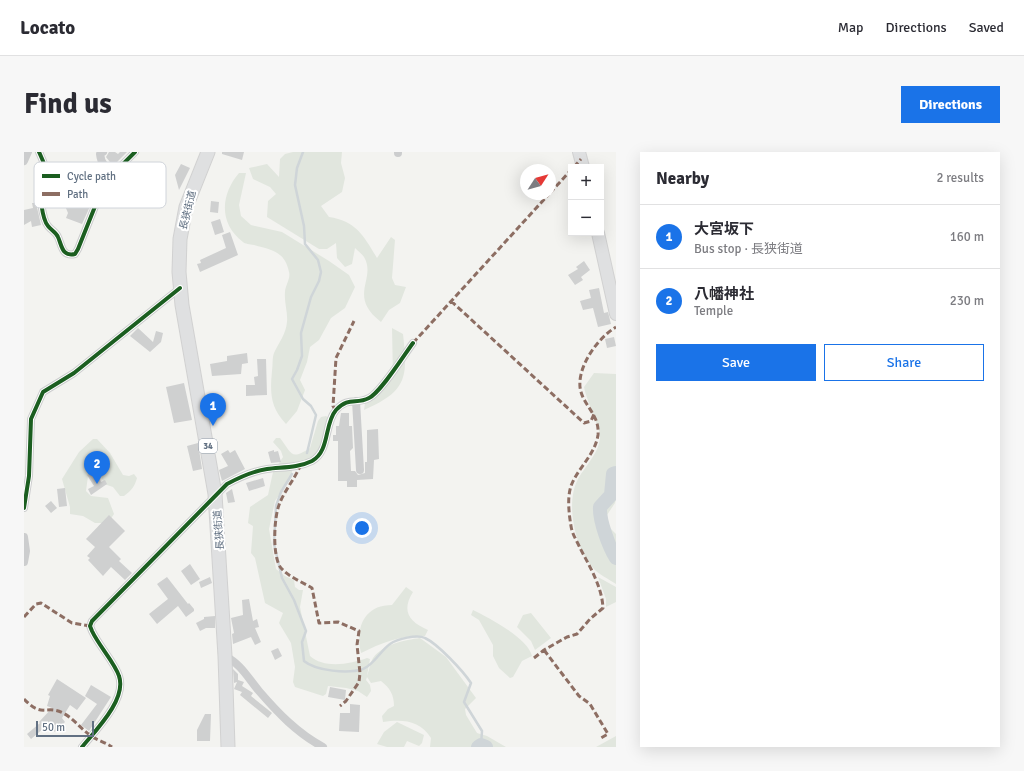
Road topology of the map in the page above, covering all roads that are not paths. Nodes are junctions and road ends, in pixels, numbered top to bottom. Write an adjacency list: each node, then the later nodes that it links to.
1 (28, 152): 6 (street)
2 (39, 152): 7 (street)
3 (103, 152): 8 (street)
4 (136, 152): 9 (street)
5 (208, 152): 14 (main road, 長狭街道 / 34)
6 (24, 161)
7 (42, 162)
8 (101, 162)
9 (126, 162)
10 (42, 208): 11 (street)
11 (94, 208)
12 (599, 236): 13 (main road)
13 (612, 278): 15 (main road)
14 (180, 288): 19 (main road, 長狭街道 / 34); 20 (street)
15 (616, 314)
16 (413, 343): 17 (street)
17 (356, 401): 18 (street); 19 (street)
18 (360, 470)
19 (215, 494): 23 (main road, 長狭街道 / 34); 24 (street)
20 (24, 508)
21 (24, 537): 22 (street)
22 (24, 562)
23 (226, 656): 25 (main road, 長狭街道 / 34); 26 (street)
24 (82, 747)
25 (228, 747)
26 (323, 747)

